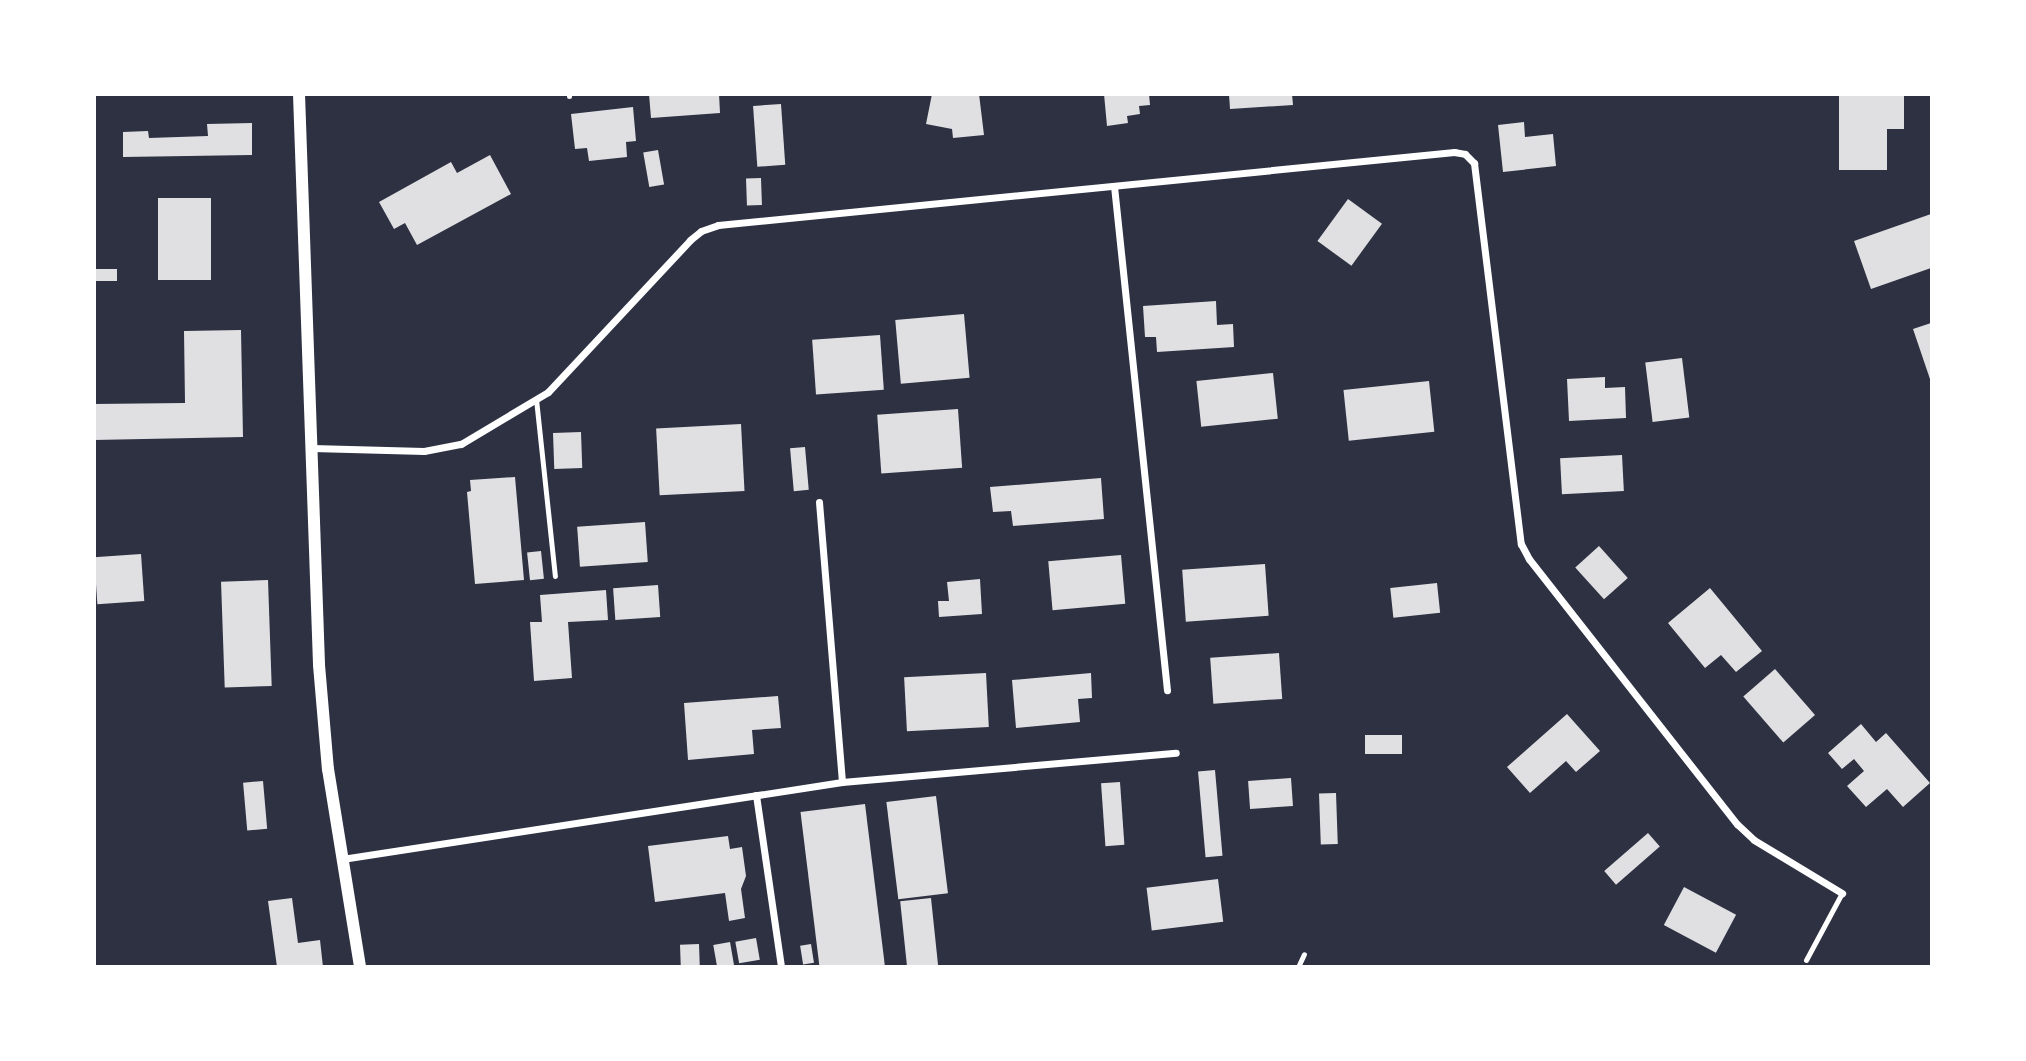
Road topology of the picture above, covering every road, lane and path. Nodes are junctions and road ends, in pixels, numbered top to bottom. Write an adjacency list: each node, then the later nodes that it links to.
1 (299, 94): 4 (street)
2 (1114, 186): 3 (street); 7 (street); 12 (street)
3 (536, 399): 4 (street); 6 (lane)
4 (312, 448): 11 (street)
5 (819, 502): 9 (street)
6 (555, 576)
7 (1167, 690)
8 (1176, 753): 9 (street)
9 (842, 782): 10 (street)
10 (756, 795): 11 (street); 16 (street)
11 (342, 859): 15 (street)
12 (1842, 893): 14 (lane)
13 (1304, 954): 17 (lane)
14 (1806, 960)
15 (360, 967)
16 (781, 967)
17 (1298, 967)

